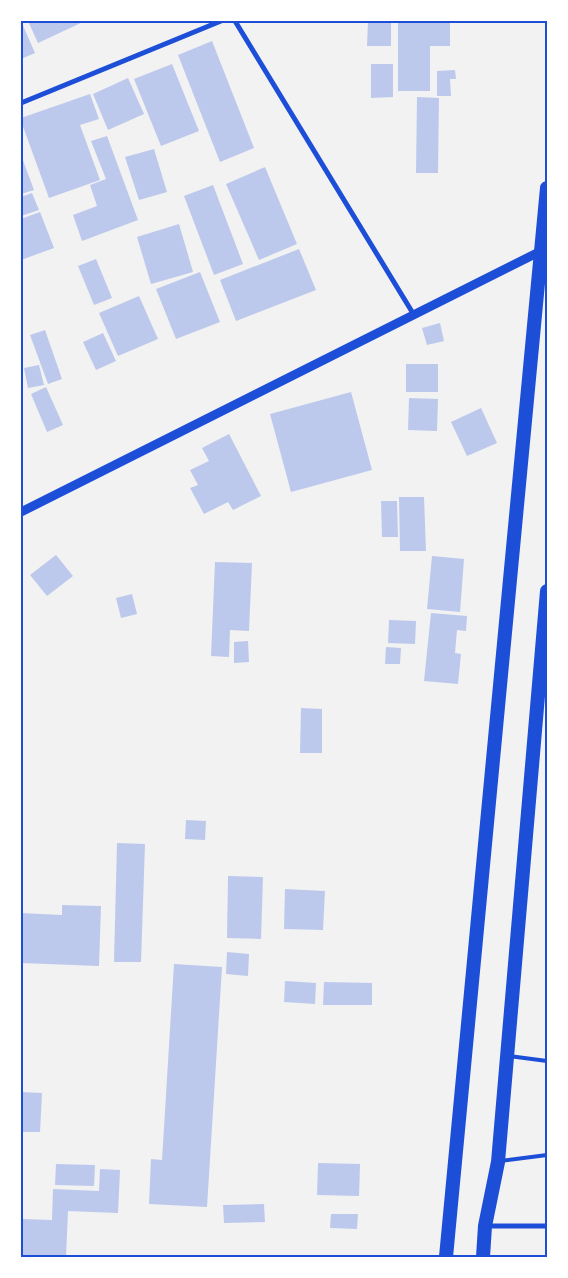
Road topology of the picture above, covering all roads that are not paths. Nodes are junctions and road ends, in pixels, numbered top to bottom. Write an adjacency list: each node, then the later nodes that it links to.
1 (221, 21): 3 (street)
2 (235, 21): 6 (street)
3 (21, 103)
4 (547, 188): 5 (highway)
5 (541, 251): 6 (street); 15 (highway)
6 (414, 315): 7 (street)
7 (21, 512)
8 (547, 591): 9 (highway)
9 (507, 1056): 10 (lane); 12 (highway)
10 (547, 1061)
11 (547, 1155): 12 (lane)
12 (498, 1162): 13 (highway)
13 (485, 1226): 14 (street); 16 (highway)
14 (547, 1226)
15 (446, 1257)
16 (483, 1257)

